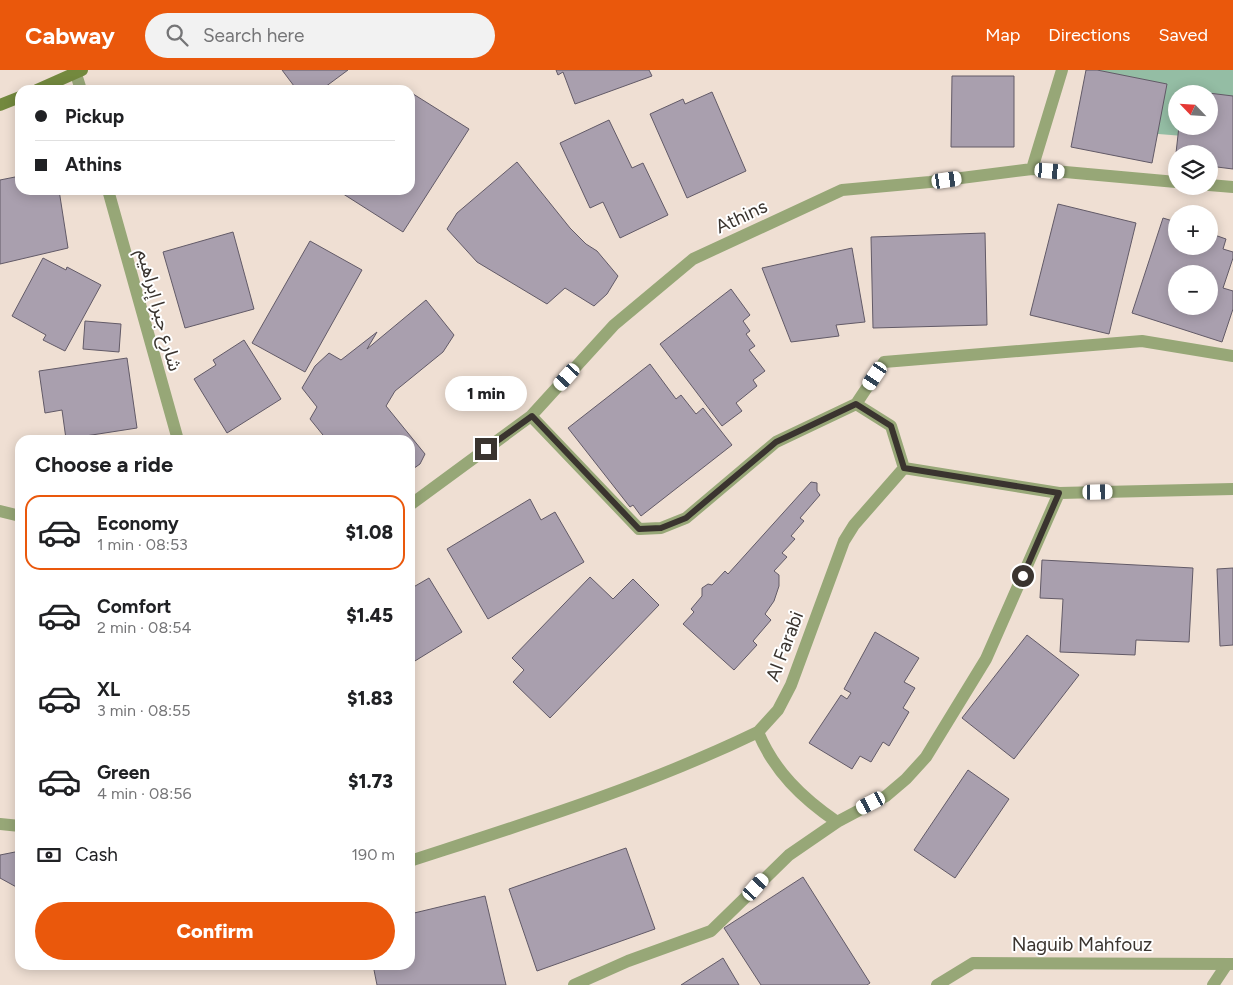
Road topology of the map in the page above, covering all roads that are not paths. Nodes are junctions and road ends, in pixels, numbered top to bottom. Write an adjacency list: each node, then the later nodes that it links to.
1 (1062, 70): 7 (street)
2 (79, 72): 3 (main road); 4 (street)
3 (49, 85)
4 (80, 85)
5 (15, 99): 6 (main road)
6 (0, 106)
7 (1032, 169): 8 (street, Athins); 14 (street, Athins)
8 (1168, 181)
9 (1218, 186): 10 (street)
10 (1233, 187)
11 (109, 195): 15 (street, شارع جبرا إبراهيم)
12 (1233, 356): 13 (street)
13 (856, 404): 14 (street); 16 (street)
14 (532, 416): 19 (street, Athins)
15 (177, 435)
16 (904, 468): 18 (street); 22 (street, Al Farabi)
17 (1233, 490): 18 (street)
18 (1059, 493): 23 (street)
19 (415, 501)
20 (0, 511): 21 (street)
21 (15, 515)
22 (758, 732): 23 (street); 26 (street)
23 (837, 822): 28 (street)
24 (0, 824): 25 (street)
25 (15, 826)
26 (415, 858)
27 (1230, 964): 29 (street, Naguib Mahfouz); 30 (street)
28 (574, 985)
29 (936, 985)
30 (1212, 985)

